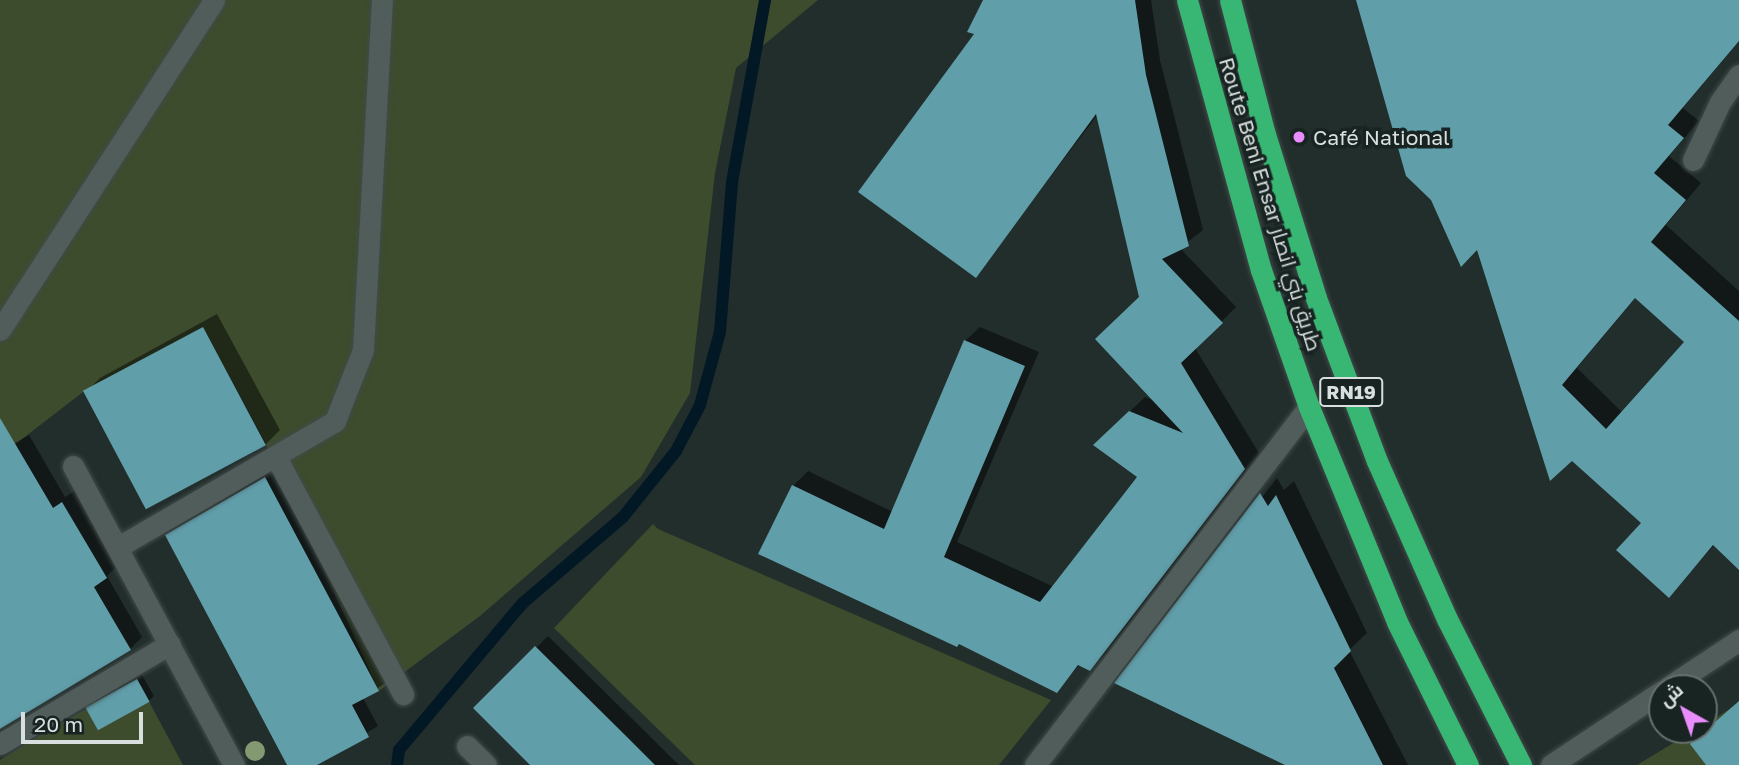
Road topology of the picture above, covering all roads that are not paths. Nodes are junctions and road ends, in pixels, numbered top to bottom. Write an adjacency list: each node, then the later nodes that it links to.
1 (214, 0): 7 (street)
2 (382, 0): 9 (street)
3 (1187, 0): 8 (highway, Route Beni Ensar طريق بني انصار / RN19)
4 (1230, 0): 23 (highway, Route Beni Ensar طريق بني انصار / RN19)
5 (1739, 75): 6 (street)
6 (1693, 160)
7 (0, 330)
8 (1309, 407): 21 (street); 22 (highway, Route Beni Ensar طريق بني انصار / RN19)
9 (277, 459): 11 (street); 15 (street)
10 (72, 466): 11 (street)
11 (118, 547): 13 (street)
12 (1739, 640): 14 (street)
13 (170, 644): 17 (street); 19 (street)
14 (1688, 674)
15 (403, 694)
16 (1648, 700): 24 (street)
17 (0, 744)
18 (467, 746): 20 (street)
19 (234, 765)
20 (486, 765)
21 (1035, 765)
22 (1468, 765)
23 (1521, 765)
24 (1551, 765)

